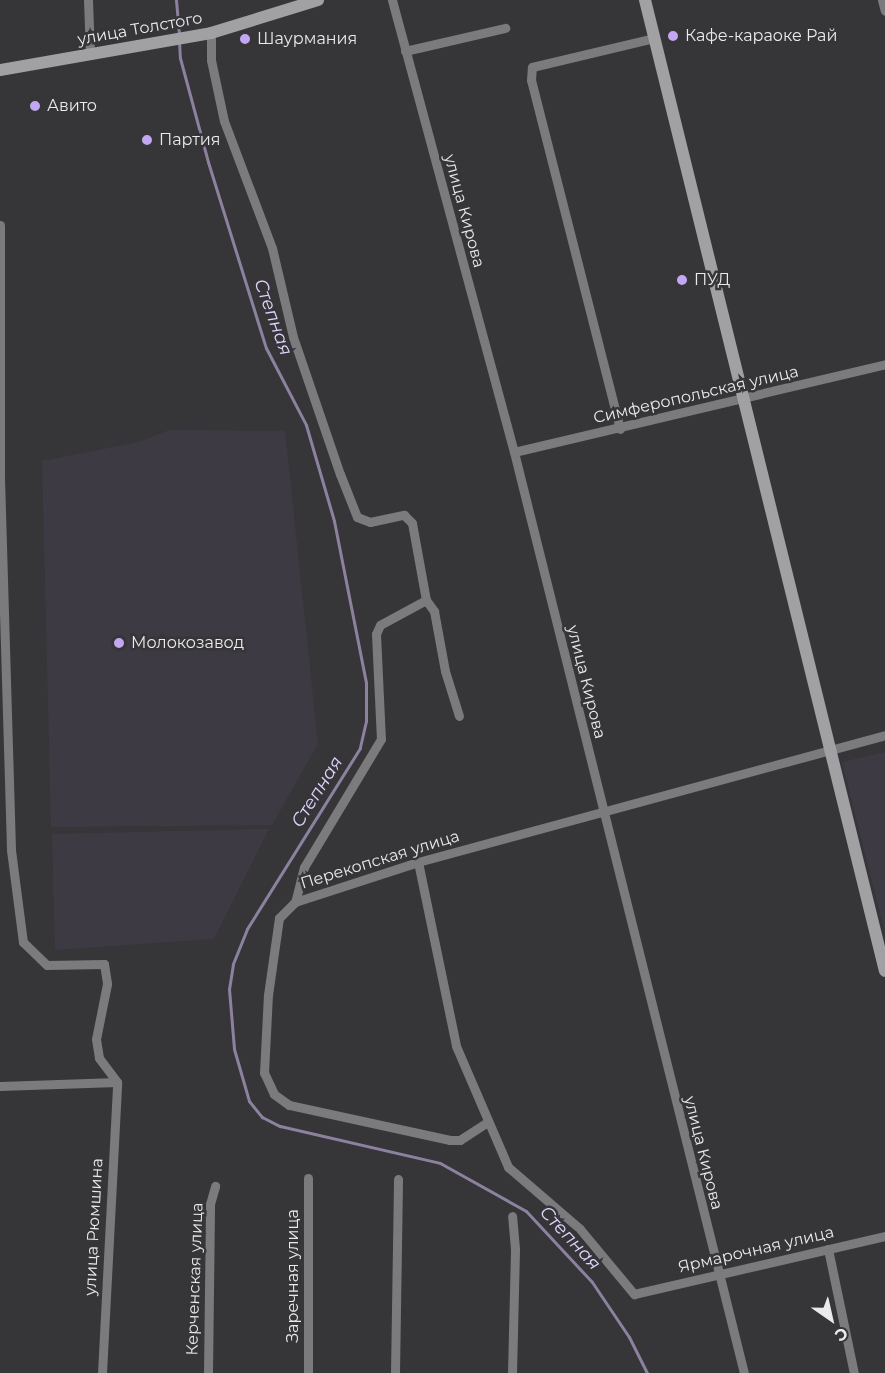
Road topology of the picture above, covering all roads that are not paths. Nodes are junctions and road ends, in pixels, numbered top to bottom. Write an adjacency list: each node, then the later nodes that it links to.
1 (88, 0): 11 (street)
2 (318, 0): 8 (main road, улица Толстого)
3 (392, 0): 10 (street, улица Кирова)
4 (645, 0): 9 (main road)
5 (882, 0): 6 (street)
6 (885, 11)
7 (505, 28): 10 (street)
8 (207, 34): 11 (main road, улица Толстого); 19 (street)
9 (654, 38): 15 (main road); 16 (street)
10 (405, 51): 17 (street, улица Кирова)
11 (90, 54): 12 (main road, улица Толстого)
12 (0, 70)
13 (0, 225): 18 (street)
14 (885, 364): 15 (street, Симферопольская улица)
15 (744, 400): 16 (street, Симферопольская улица); 22 (main road)
16 (620, 429): 17 (street, Симферопольская улица)
17 (514, 453): 23 (street, улица Кирова)
18 (2, 545): 27 (street)
19 (426, 600): 20 (street); 25 (street)
20 (459, 716)
21 (885, 735): 22 (street, Перекопская улица)
22 (830, 748): 23 (street, Перекопская улица); 26 (main road)
23 (602, 810): 24 (street, Перекопская улица); 36 (street, улица Кирова)
24 (418, 862): 25 (street, Перекопская улица); 29 (street)
25 (295, 903): 29 (street, Перекопская улица)
26 (885, 971)
27 (117, 1082): 28 (street); 37 (street, улица Рюмшина)
28 (0, 1086)
29 (486, 1123): 36 (street, Ярмарочная улица)
30 (308, 1178): 39 (street, Заречная улица)
31 (398, 1179): 40 (street)
32 (215, 1186): 38 (street, Керченская улица)
33 (512, 1216): 41 (street)
34 (885, 1236): 35 (street, Ярмарочная улица)
35 (828, 1250): 36 (street, Ярмарочная улица); 43 (street)
36 (719, 1274): 42 (street, улица Кирова)
37 (102, 1373)
38 (208, 1373)
39 (308, 1373)
40 (395, 1373)
41 (512, 1373)
42 (744, 1373)
43 (854, 1373)

